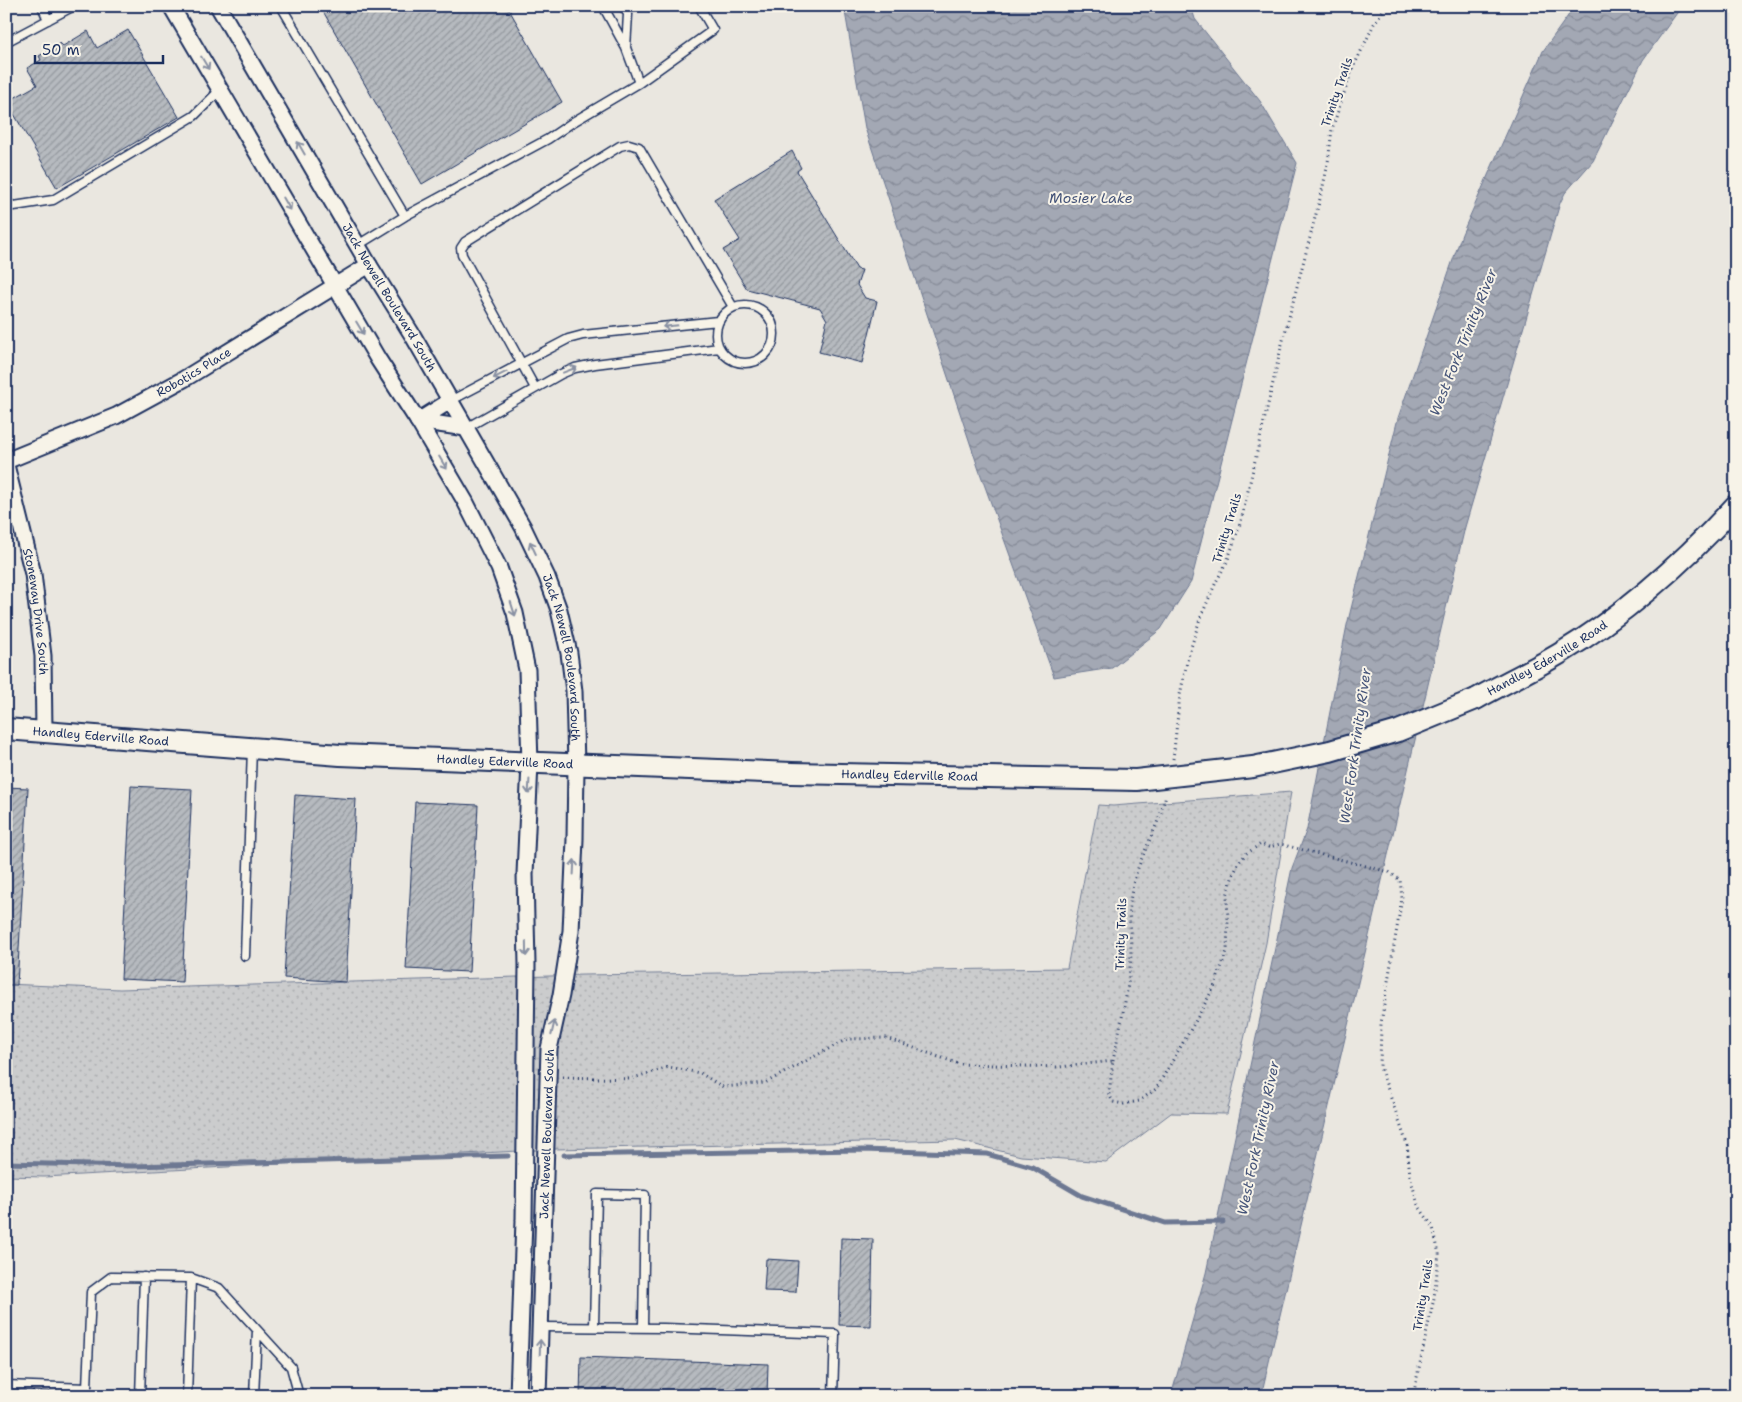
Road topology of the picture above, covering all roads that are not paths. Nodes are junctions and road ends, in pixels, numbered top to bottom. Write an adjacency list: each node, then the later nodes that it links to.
1 (42, 6): 9 (lane)
2 (74, 6): 9 (lane)
3 (171, 6): 13 (street, Jack Newell Boulevard South, one-way to 13)
4 (218, 6): 16 (street, Jack Newell Boulevard South, one-way to 4)
5 (280, 6): 15 (lane)
6 (603, 6): 11 (lane)
7 (623, 6): 11 (lane)
8 (698, 6): 12 (lane)
9 (48, 20): 10 (lane)
10 (6, 42)
11 (626, 48): 12 (lane)
12 (639, 83): 15 (lane)
13 (220, 90): 14 (lane); 18 (street, Jack Newell Boulevard South, one-way to 18)
14 (6, 203)
15 (404, 216): 16 (lane)
16 (358, 245): 17 (street, Jack Newell Boulevard South)
17 (369, 266): 18 (street, Robotics Place); 24 (street, Jack Newell Boulevard South)
18 (335, 286): 25 (street, Jack Newell Boulevard South, one-way to 25); 27 (street, Robotics Place)
19 (733, 307): 20 (lane); 21 (lane); 22 (lane)
20 (718, 322): 21 (lane); 22 (lane, one-way to 22)
21 (719, 348): 23 (lane, one-way to 21)
22 (522, 363): 23 (lane); 24 (lane, one-way to 24)
23 (535, 388): 26 (lane)
24 (450, 401): 25 (street); 26 (street, Jack Newell Boulevard South)
25 (418, 421): 26 (street); 33 (street, Jack Newell Boulevard South, one-way to 33)
26 (466, 428): 34 (street, Jack Newell Boulevard South, one-way to 26)
27 (6, 461)
28 (6, 465): 31 (street, Stoneway Drive South)
29 (1736, 505): 34 (main road, Handley Ederville Road, bridge)
30 (6, 730): 31 (main road, Handley Ederville Road)
31 (44, 731): 32 (main road, Handley Ederville Road)
32 (252, 748): 33 (main road, Handley Ederville Road); 35 (lane)
33 (530, 763): 34 (main road, Handley Ederville Road); 38 (street, Jack Newell Boulevard South, one-way to 38)
34 (576, 765): 39 (street, Jack Newell Boulevard South, one-way to 34)
35 (245, 956)
36 (144, 1277): 37 (lane); 44 (lane); 45 (lane)
37 (191, 1278): 42 (lane); 46 (lane)
38 (521, 1327): 39 (street); 49 (street, Jack Newell Boulevard South)
39 (540, 1327): 40 (lane); 50 (street, Jack Newell Boulevard South, one-way to 39)
40 (594, 1327): 41 (lane); 41 (lane)
41 (643, 1328): 51 (lane)
42 (257, 1330): 47 (lane); 48 (lane)
43 (6, 1385): 44 (lane)
44 (87, 1392)
45 (140, 1396)
46 (187, 1396)
47 (254, 1396)
48 (299, 1396)
49 (518, 1396)
50 (538, 1396)
51 (833, 1396)

